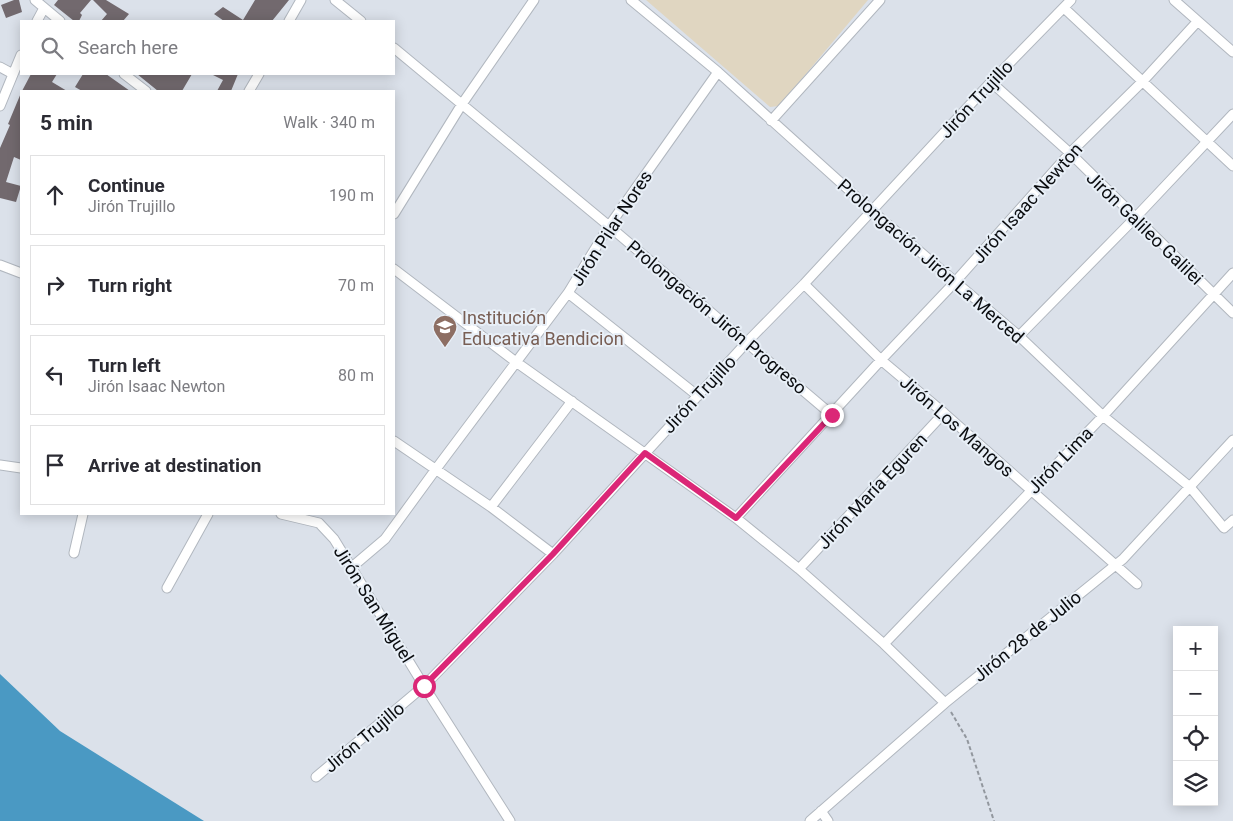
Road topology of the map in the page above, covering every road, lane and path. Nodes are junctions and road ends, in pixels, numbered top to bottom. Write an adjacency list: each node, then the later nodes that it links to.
1 (301, 0): 12 (street)
2 (335, 0): 13 (street)
3 (534, 0): 27 (street)
4 (631, 0): 19 (street, Prolongación Jirón La Merced)
5 (880, 0): 30 (street)
6 (1071, 0): 9 (street, Jirón Trujillo)
7 (1174, 0): 14 (street)
8 (38, 3): 10 (street); 11 (street)
9 (1064, 8): 23 (street); 24 (street, Jirón Trujillo)
10 (37, 20)
11 (59, 20)
12 (290, 20)
13 (360, 20)
14 (1197, 22): 16 (street); 23 (street, Jirón Isaac Newton)
15 (395, 49): 27 (street, Prolongación Jirón Progreso)
16 (1233, 52)
17 (20, 57): 20 (street)
18 (0, 66): 20 (street)
19 (718, 72): 30 (street, Prolongación Jirón La Merced); 37 (street, Jirón Pilar Nores)
20 (13, 74): 28 (street)
21 (125, 75): 25 (street)
22 (258, 75): 26 (street)
23 (1143, 81): 31 (street); 32 (street, Jirón Isaac Newton)
24 (991, 82): 32 (street, Jirón Galileo Galilei); 34 (street, Jirón Trujillo)
25 (145, 90)
26 (250, 90)
27 (462, 104): 35 (street); 37 (street, Prolongación Jirón Progreso)
28 (0, 106)
29 (1233, 114): 31 (street)
30 (771, 121): 34 (street, Prolongación Jirón La Merced)
31 (1207, 141): 33 (street); 36 (street)
32 (1070, 153): 36 (street, Jirón Galileo Galilei); 42 (street, Jirón Isaac Newton)
33 (1233, 166)
34 (871, 210): 42 (street, Prolongación Jirón La Merced); 43 (street, Jirón Trujillo)
35 (395, 212)
36 (1135, 218): 45 (street, Jirón Galileo Galilei); 47 (street)
37 (609, 226): 44 (street, Jirón Pilar Nores); 48 (street, Prolongación Jirón Progreso)
38 (0, 265): 40 (street)
39 (395, 270): 50 (street)
40 (20, 272)
41 (1233, 274): 45 (street, Jirón Lima)
42 (955, 282): 47 (street, Prolongación Jirón La Merced); 49 (street, Jirón Isaac Newton)
43 (804, 284): 48 (street, Jirón Trujillo); 49 (street, Jirón Los Mangos)
44 (568, 294): 50 (street, Jirón Pilar Nores); 51 (street)
45 (1213, 294): 46 (street, Jirón Galileo Galilei); 55 (street, Jirón Lima)
46 (1233, 313)
47 (1019, 336): 55 (street, Prolongación Jirón La Merced)
48 (747, 342): 51 (street, Jirón Trujillo); 54 (street, Prolongación Jirón Progreso)
49 (881, 360): 53 (street, Jirón Los Mangos); 54 (street, Jirón Isaac Newton)
50 (516, 362): 52 (street); 61 (street, Jirón Pilar Nores)
51 (698, 396): 58 (street, Jirón Trujillo)
52 (572, 401): 58 (street); 64 (street)
53 (944, 413): 63 (street, Jirón Los Mangos); 74 (street, Jirón María Eguren)
54 (832, 415): 68 (street, Jirón Isaac Newton)
55 (1104, 416): 62 (street, Prolongación Jirón La Merced); 63 (street, Jirón Lima)
56 (1233, 440): 62 (street, Jirón 28 de Julio)
57 (395, 442): 61 (street)
58 (645, 453): 68 (street); 71 (street, Jirón Trujillo)
59 (0, 465): 60 (street)
60 (20, 468)
61 (436, 469): 64 (street); 73 (street, Jirón Pilar Nores)
62 (1190, 487): 69 (street, Prolongación Jirón La Merced); 72 (street, Jirón 28 de Julio)
63 (1030, 491): 72 (street, Jirón Los Mangos); 77 (street, Jirón Lima)
64 (492, 507): 71 (street)
65 (84, 515): 70 (street)
66 (207, 515): 76 (street)
67 (286, 515): 73 (street, Jirón San Miguel)
68 (736, 518): 74 (street)
69 (1233, 520)
70 (74, 553)
71 (553, 554): 78 (street, Jirón Trujillo)
72 (1115, 564): 75 (street, Jirón Los Mangos); 79 (street, Jirón 28 de Julio)
73 (352, 567): 78 (street, Jirón San Miguel)
74 (799, 569): 77 (street)
75 (1136, 584)
76 (167, 588)
77 (884, 644): 79 (street)
78 (424, 686): 80 (street, Jirón Trujillo); 82 (street, Jirón San Miguel)
79 (945, 703): 81 (street, Jirón 28 de Julio); 85 (path)
80 (316, 777)
81 (821, 811): 83 (street, Jirón 28 de Julio); 84 (street)
82 (510, 821)
83 (810, 821)
84 (828, 821)
85 (994, 821)

